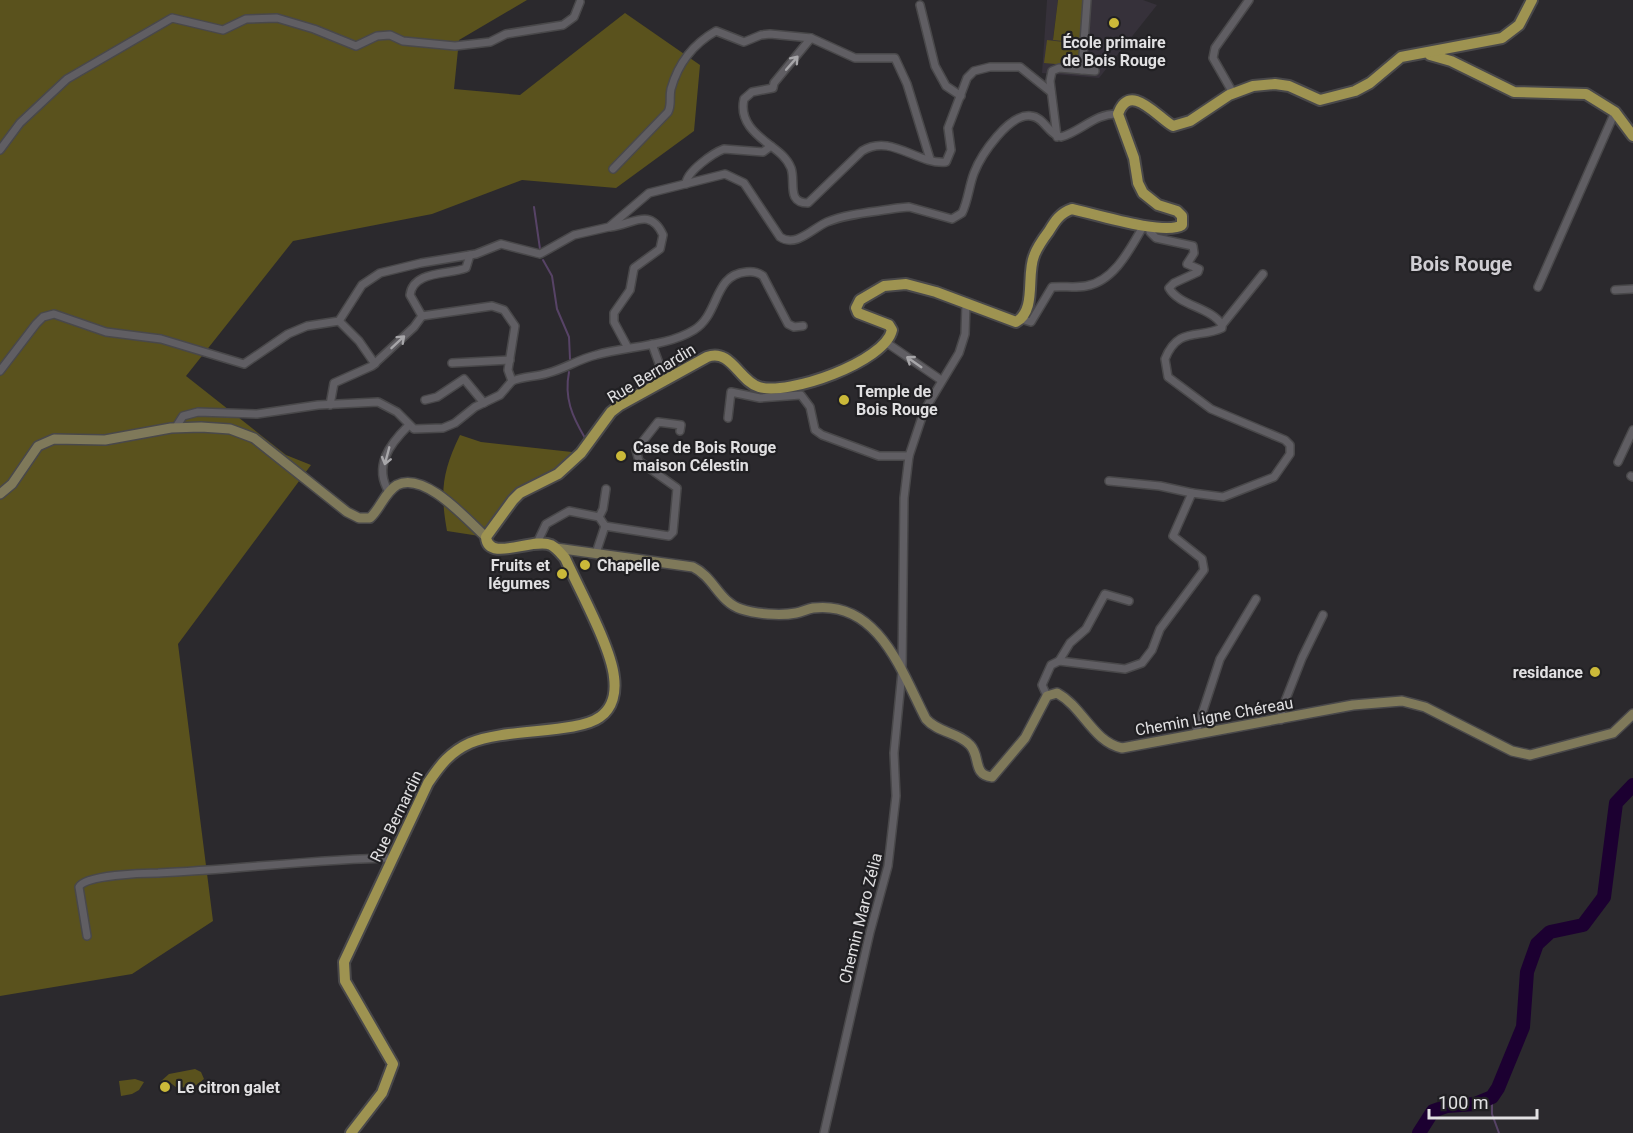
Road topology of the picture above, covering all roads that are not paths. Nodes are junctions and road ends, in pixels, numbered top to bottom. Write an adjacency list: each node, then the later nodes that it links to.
1 (1087, 0): 8 (street)
2 (1249, 0): 11 (street)
3 (1532, 0): 7 (main road)
4 (580, 2): 18 (street)
5 (920, 5): 12 (street)
6 (811, 38): 17 (street, one-way to 6); 19 (street); 20 (street)
7 (1450, 56): 11 (main road); 13 (main road)
8 (1082, 70): 9 (street); 10 (street)
9 (1095, 71)
10 (1051, 92): 12 (street); 16 (street)
11 (1233, 93): 14 (main road)
12 (961, 96): 19 (street)
13 (1615, 112): 15 (main road); 26 (street)
14 (1118, 114): 16 (street); 22 (main road)
15 (1633, 136)
16 (1057, 137): 21 (street)
17 (771, 146): 19 (street); 21 (street)
18 (0, 150)
19 (930, 159)
20 (613, 169)
21 (686, 184): 23 (street)
22 (1147, 225): 31 (street); 31 (main road); 33 (street)
23 (609, 227): 24 (street); 37 (street)
24 (470, 255): 30 (street); 32 (street)
25 (1263, 274): 33 (street)
26 (1538, 287)
27 (1633, 289): 28 (street)
28 (1615, 290)
29 (966, 304): 31 (main road); 35 (main road); 43 (street, Chemin Maro Zélia)
30 (422, 315): 38 (street); 40 (street, one-way to 30)
31 (1021, 319)
32 (339, 321): 40 (street); 41 (street)
33 (1222, 325): 59 (street)
34 (803, 326): 36 (street)
35 (887, 343): 42 (main road, Rue Bernardin); 43 (street, one-way to 35)
36 (652, 344): 37 (street); 42 (street)
37 (628, 348): 44 (street)
38 (510, 360): 39 (street); 44 (street)
39 (453, 363)
40 (375, 364): 47 (street)
41 (0, 371)
42 (665, 380): 62 (main road, Rue Bernardin)
43 (941, 380): 53 (street, Chemin Maro Zélia)
44 (512, 381): 46 (street)
45 (425, 400): 46 (street)
46 (484, 403): 49 (street)
47 (330, 405): 49 (street); 50 (street)
48 (728, 418): 53 (street)
49 (408, 426): 57 (street, one-way to 57)
50 (176, 428): 57 (street); 58 (street)
51 (1633, 430): 54 (street)
52 (680, 431): 61 (street)
53 (909, 456): 70 (street, Chemin Maro Zélia)
54 (1618, 462)
55 (1109, 481): 59 (street)
56 (606, 489): 60 (street)
57 (389, 492): 62 (street)
58 (0, 494)
59 (1192, 494): 69 (street)
60 (599, 517): 61 (street); 63 (street)
61 (604, 526): 65 (street)
62 (486, 537): 63 (main road)
63 (537, 543): 64 (main road)
64 (556, 548): 65 (street); 75 (main road, Rue Bernardin)
65 (596, 553): 70 (street)
66 (1256, 599): 74 (street)
67 (1129, 601): 69 (street)
68 (1323, 615): 73 (street)
69 (1059, 661): 71 (street)
70 (902, 672): 71 (street); 78 (street, Chemin Maro Zélia)
71 (1047, 696): 74 (street, Chemin Ligne Chéreau)
72 (1633, 714): 73 (street, Chemin Ligne Chéreau)
73 (1281, 720): 74 (street, Chemin Ligne Chéreau)
74 (1195, 735)
75 (392, 858): 76 (street); 77 (main road, Rue Bernardin)
76 (87, 936)
77 (351, 1133)
78 (824, 1133)

